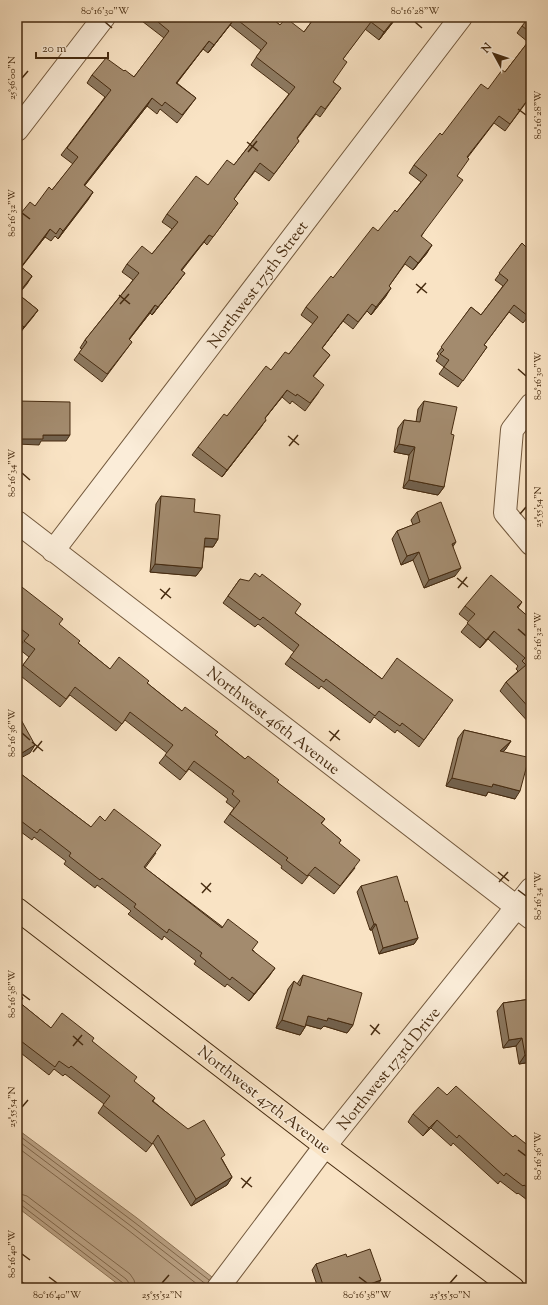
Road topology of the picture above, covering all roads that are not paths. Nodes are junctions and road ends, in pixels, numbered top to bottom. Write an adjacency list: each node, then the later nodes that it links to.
1 (104, 17): 3 (street)
2 (461, 17): 7 (street, Northwest 175th Street)
3 (17, 130)
4 (531, 405): 6 (street)
5 (17, 522): 7 (street, Northwest 46th Avenue)
6 (531, 544)
7 (53, 551): 10 (street, Northwest 46th Avenue)
8 (531, 889): 10 (street, Northwest 173rd Drive)
9 (17, 909): 11 (main road, Northwest 47th Avenue)
10 (524, 912): 11 (street, Northwest 173rd Drive)
11 (326, 1146): 12 (street, Northwest 173rd Drive); 13 (main road, Northwest 47th Avenue)
12 (223, 1282)
13 (513, 1288)

